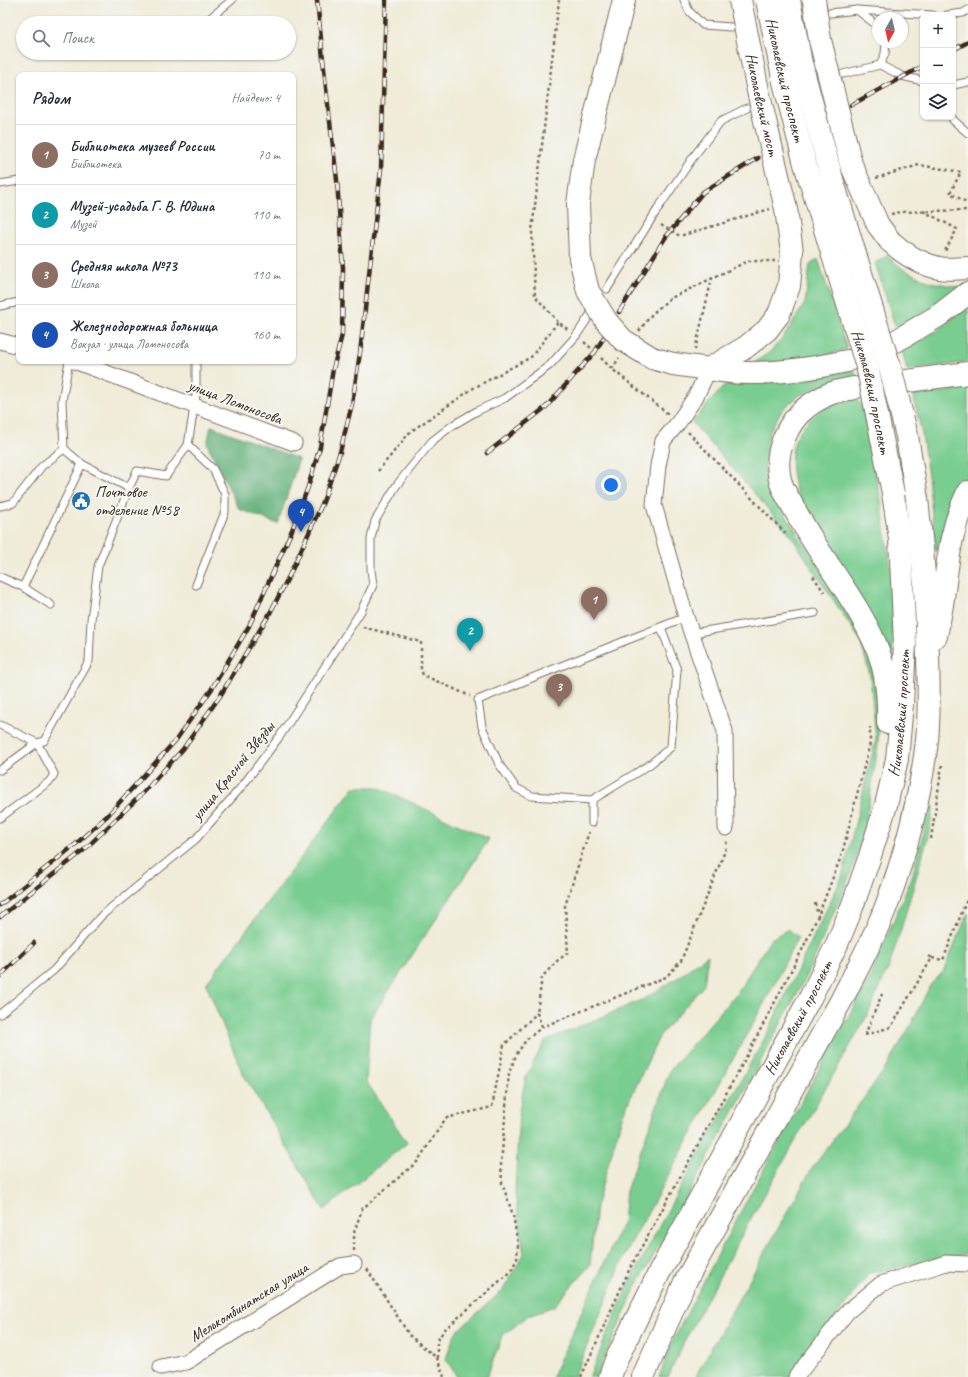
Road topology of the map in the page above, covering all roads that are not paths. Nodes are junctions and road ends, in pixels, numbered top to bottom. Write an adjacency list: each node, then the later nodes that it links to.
1 (232, 0): 12 (lane)
2 (624, 0): 39 (main road, bridge)
3 (684, 0): 14 (lane)
4 (740, 0): 39 (main road, Николаевский мост, bridge)
5 (767, 0): 64 (main road, Николаевский проспект, bridge)
6 (789, 0): 59 (main road, Николаевский проспект, bridge)
7 (822, 6): 8 (lane); 26 (main road, bridge)
8 (857, 10): 10 (lane); 13 (lane)
9 (968, 10): 11 (lane)
10 (920, 14)
11 (956, 14)
12 (213, 16)
13 (872, 22)
14 (731, 27)
15 (886, 48): 16 (lane)
16 (880, 65): 17 (lane); 18 (lane)
17 (843, 74)
18 (920, 80)
19 (968, 82): 20 (lane)
20 (956, 84)
21 (746, 108): 27 (lane)
22 (953, 120): 23 (lane)
23 (968, 133)
24 (16, 181): 25 (lane)
25 (0, 184)
26 (968, 268)
27 (607, 289)
28 (968, 293): 33 (main road)
29 (16, 303): 30 (lane)
30 (0, 306)
31 (590, 315): 68 (lane, улица Красной Звезды)
32 (0, 341): 34 (street)
33 (896, 341)
34 (16, 345)
35 (847, 361): 39 (main road)
36 (68, 364): 46 (lane)
37 (82, 364): 43 (street, улица Ломоносова)
38 (196, 364): 43 (lane)
39 (709, 369): 56 (street)
40 (968, 373): 41 (main road)
41 (907, 381)
42 (854, 388): 64 (main road)
43 (194, 406): 44 (street, улица Ломоносова); 45 (lane)
44 (294, 443)
45 (188, 445): 48 (lane); 52 (lane)
46 (64, 449): 47 (lane); 50 (lane)
47 (82, 464): 48 (lane); 53 (lane)
48 (128, 488): 61 (lane)
49 (968, 492): 59 (main road)
50 (0, 506)
51 (0, 577): 53 (lane)
52 (196, 585)
53 (23, 587): 54 (lane)
54 (51, 605)
55 (815, 613): 58 (lane)
56 (686, 617): 57 (lane); 58 (street)
57 (662, 627): 63 (lane); 63 (lane)
58 (692, 632): 67 (street)
59 (929, 686): 73 (main road, Николаевский проспект)
60 (0, 725): 61 (lane)
61 (37, 743): 62 (lane); 65 (lane)
62 (0, 770)
63 (592, 800): 66 (lane)
64 (886, 805): 72 (main road, Николаевский проспект)
65 (0, 818)
66 (592, 823)
67 (726, 828)
68 (0, 1014)
69 (354, 1264): 71 (street, Мелькомбинатская улица)
70 (968, 1264): 74 (street)
71 (161, 1367)
72 (610, 1377)
73 (642, 1377)
74 (796, 1377)

